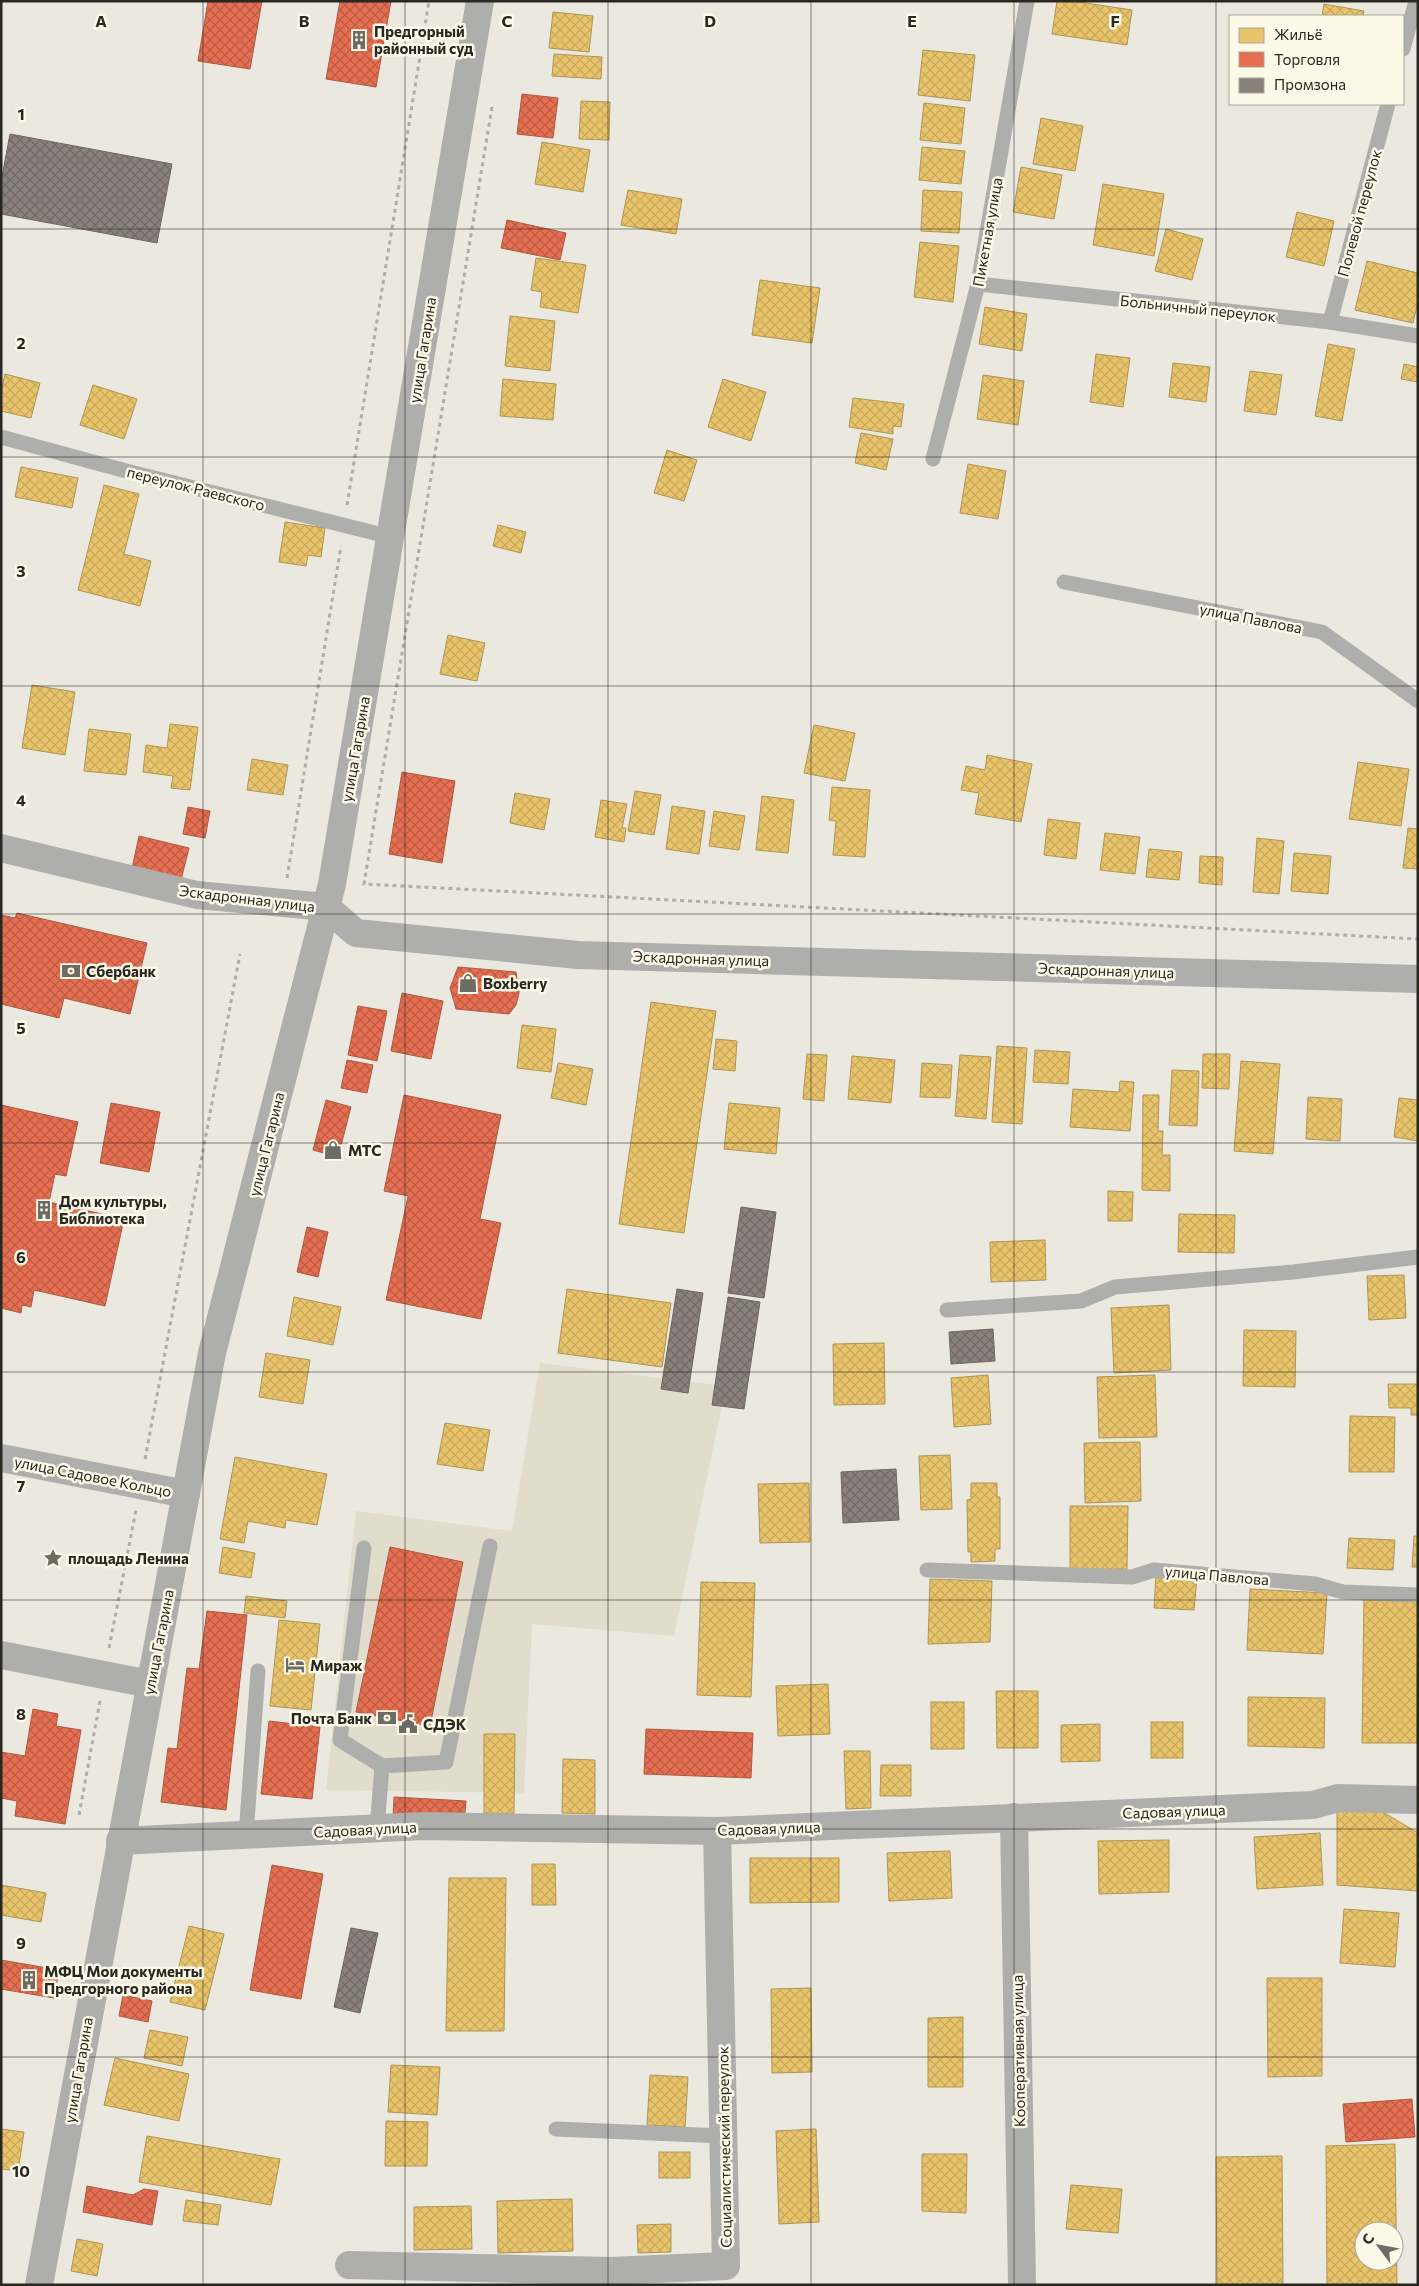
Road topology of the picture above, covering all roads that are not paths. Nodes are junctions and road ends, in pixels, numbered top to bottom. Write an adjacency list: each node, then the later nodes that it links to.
1 (480, 1): 11 (street, улица Гагарина)
2 (1027, 1): 6 (lane, Пикетная улица)
3 (1416, 1): 4 (lane)
4 (1404, 45)
5 (1388, 105): 7 (lane, Полевой переулок)
6 (978, 284): 7 (lane, Больничный переулок); 10 (lane, Пикетная улица)
7 (1330, 322): 8 (lane, Больничный переулок)
8 (1418, 336)
9 (1, 437): 11 (lane, переулок Раевского)
10 (933, 459)
11 (391, 536): 15 (street, улица Гагарина)
12 (1064, 582): 13 (lane, улица Павлова)
13 (1418, 701)
14 (1, 848): 15 (street, Эскадронная улица)
15 (326, 908): 16 (street, Эскадронная улица); 20 (street, улица Гагарина)
16 (1418, 979)
17 (1418, 1257): 18 (lane)
18 (947, 1310)
19 (1, 1458): 20 (street, улица Садовое Кольцо)
20 (186, 1494): 27 (street, улица Гагарина)
21 (490, 1546): 28 (lane)
22 (364, 1548): 28 (lane)
23 (927, 1570): 24 (lane, улица Павлова)
24 (1418, 1595)
25 (1, 1655): 27 (street)
26 (258, 1671): 33 (lane)
27 (150, 1684): 34 (street, улица Гагарина)
28 (382, 1766): 31 (lane)
29 (1418, 1800): 30 (street, Садовая улица)
30 (1014, 1817): 32 (street, Садовая улица); 39 (street, Кооперативная улица)
31 (376, 1829): 32 (street, Садовая улица); 33 (street, Садовая улица)
32 (716, 1831): 36 (street, Социалистический переулок)
33 (246, 1835): 34 (street, Садовая улица)
34 (120, 1841): 38 (street, улица Гагарина)
35 (556, 2128): 36 (lane)
36 (723, 2136): 37 (street, Социалистический переулок)
37 (348, 2266)
38 (39, 2285)
39 (1022, 2285)

